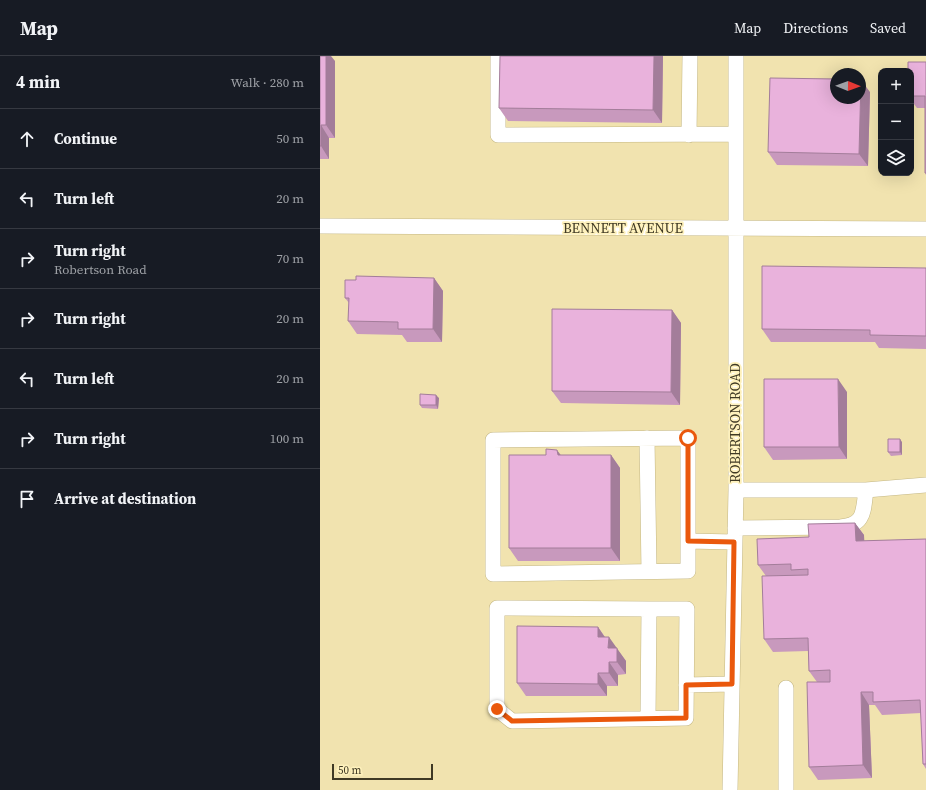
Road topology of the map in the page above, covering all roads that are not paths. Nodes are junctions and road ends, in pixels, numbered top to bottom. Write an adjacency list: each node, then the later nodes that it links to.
1 (498, 56): 5 (street)
2 (690, 56): 5 (street)
3 (736, 56): 4 (street, ROBERTSON ROAD)
4 (735, 134): 5 (street); 7 (street, ROBERTSON ROAD)
5 (689, 135)
6 (320, 226): 7 (street, BENNETT AVENUE)
7 (735, 229): 8 (street, BENNETT AVENUE); 11 (street, ROBERTSON ROAD)
8 (926, 229)
9 (647, 438): 14 (street); 15 (street); 15 (street)
10 (926, 485): 12 (street)
11 (736, 490): 12 (street); 13 (street, ROBERTSON ROAD)
12 (866, 490): 13 (street)
13 (735, 535): 14 (street); 17 (street, ROBERTSON ROAD)
14 (688, 541): 15 (street)
15 (649, 571)
16 (649, 609): 18 (street); 20 (street); 20 (street)
17 (732, 684): 18 (street); 21 (street, ROBERTSON ROAD)
18 (686, 685): 20 (street)
19 (786, 688): 22 (street)
20 (648, 718)
21 (730, 790)
22 (786, 790)

